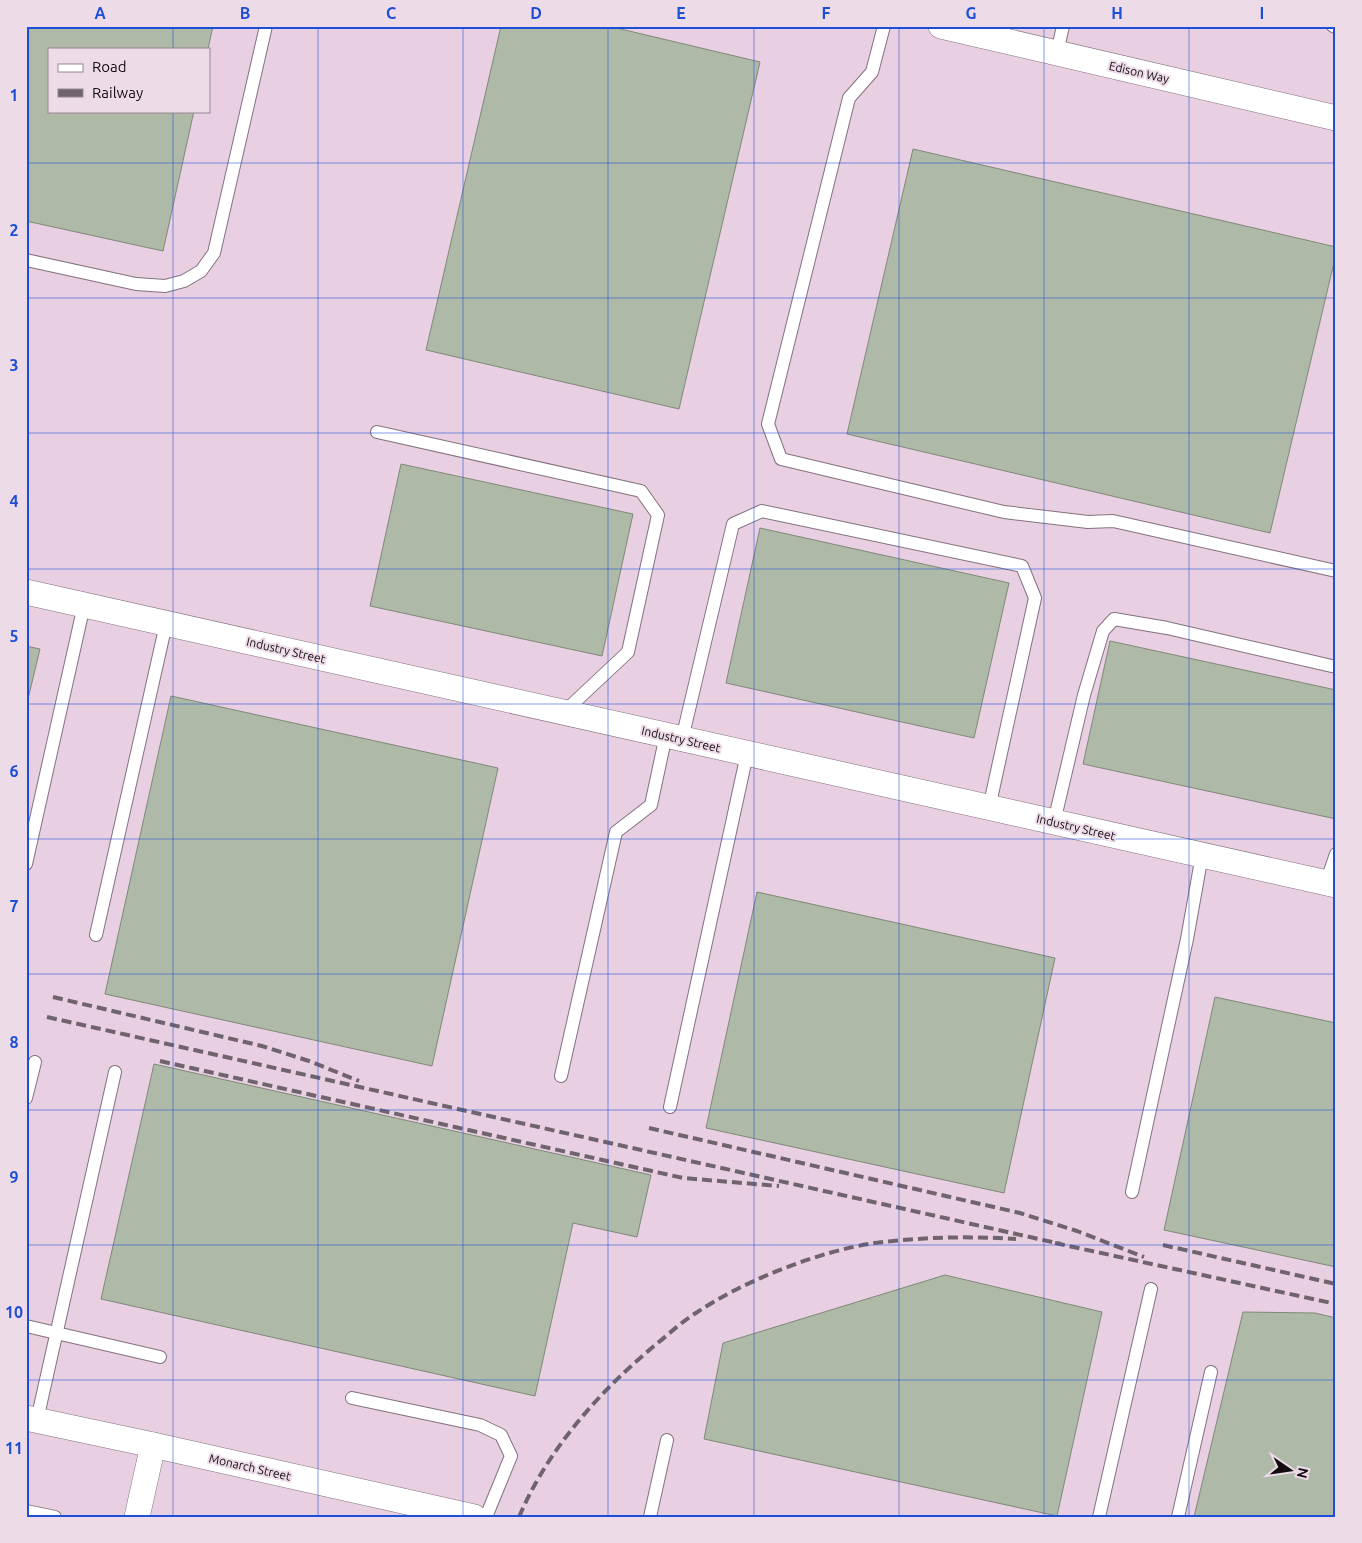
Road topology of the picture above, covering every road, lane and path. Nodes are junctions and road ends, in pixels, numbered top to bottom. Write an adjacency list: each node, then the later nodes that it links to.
1 (266, 26): 7 (lane)
2 (884, 26): 9 (lane)
3 (941, 26): 5 (street, Edison Way)
4 (1063, 26): 5 (lane)
5 (1057, 53): 6 (street, Edison Way)
6 (1336, 118)
7 (26, 260)
8 (377, 432): 14 (lane)
9 (1336, 571)
10 (26, 592): 11 (street, Industry Street)
11 (84, 605): 12 (street, Industry Street); 21 (lane)
12 (166, 624): 14 (street, Industry Street); 23 (lane)
13 (1336, 667): 18 (lane)
14 (563, 713): 15 (street, Industry Street)
15 (674, 737): 16 (street, Industry Street); 17 (lane); 26 (lane)
16 (747, 754): 17 (street, Industry Street); 28 (lane)
17 (989, 808): 18 (street, Industry Street)
18 (1054, 822): 20 (street, Industry Street)
19 (1336, 854): 22 (lane)
20 (1202, 855): 22 (street, Industry Street); 29 (lane)
21 (26, 864)
22 (1331, 884)
23 (96, 935)
24 (35, 1062): 27 (lane)
25 (116, 1072): 32 (lane)
26 (561, 1076)
27 (26, 1098)
28 (670, 1107)
29 (1132, 1192)
30 (1151, 1289): 45 (lane)
31 (26, 1326): 32 (lane)
32 (57, 1333): 33 (lane); 36 (lane)
33 (160, 1357)
34 (1211, 1372): 46 (lane)
35 (352, 1398): 43 (lane)
36 (32, 1419): 38 (street, Monarch Street)
37 (667, 1440): 44 (lane)
38 (153, 1445): 40 (street, Monarch Street); 42 (street)
39 (26, 1511): 41 (lane)
40 (461, 1515)
41 (55, 1517)
42 (137, 1517)
43 (486, 1517)
44 (650, 1517)
45 (1099, 1517)
46 (1178, 1517)

